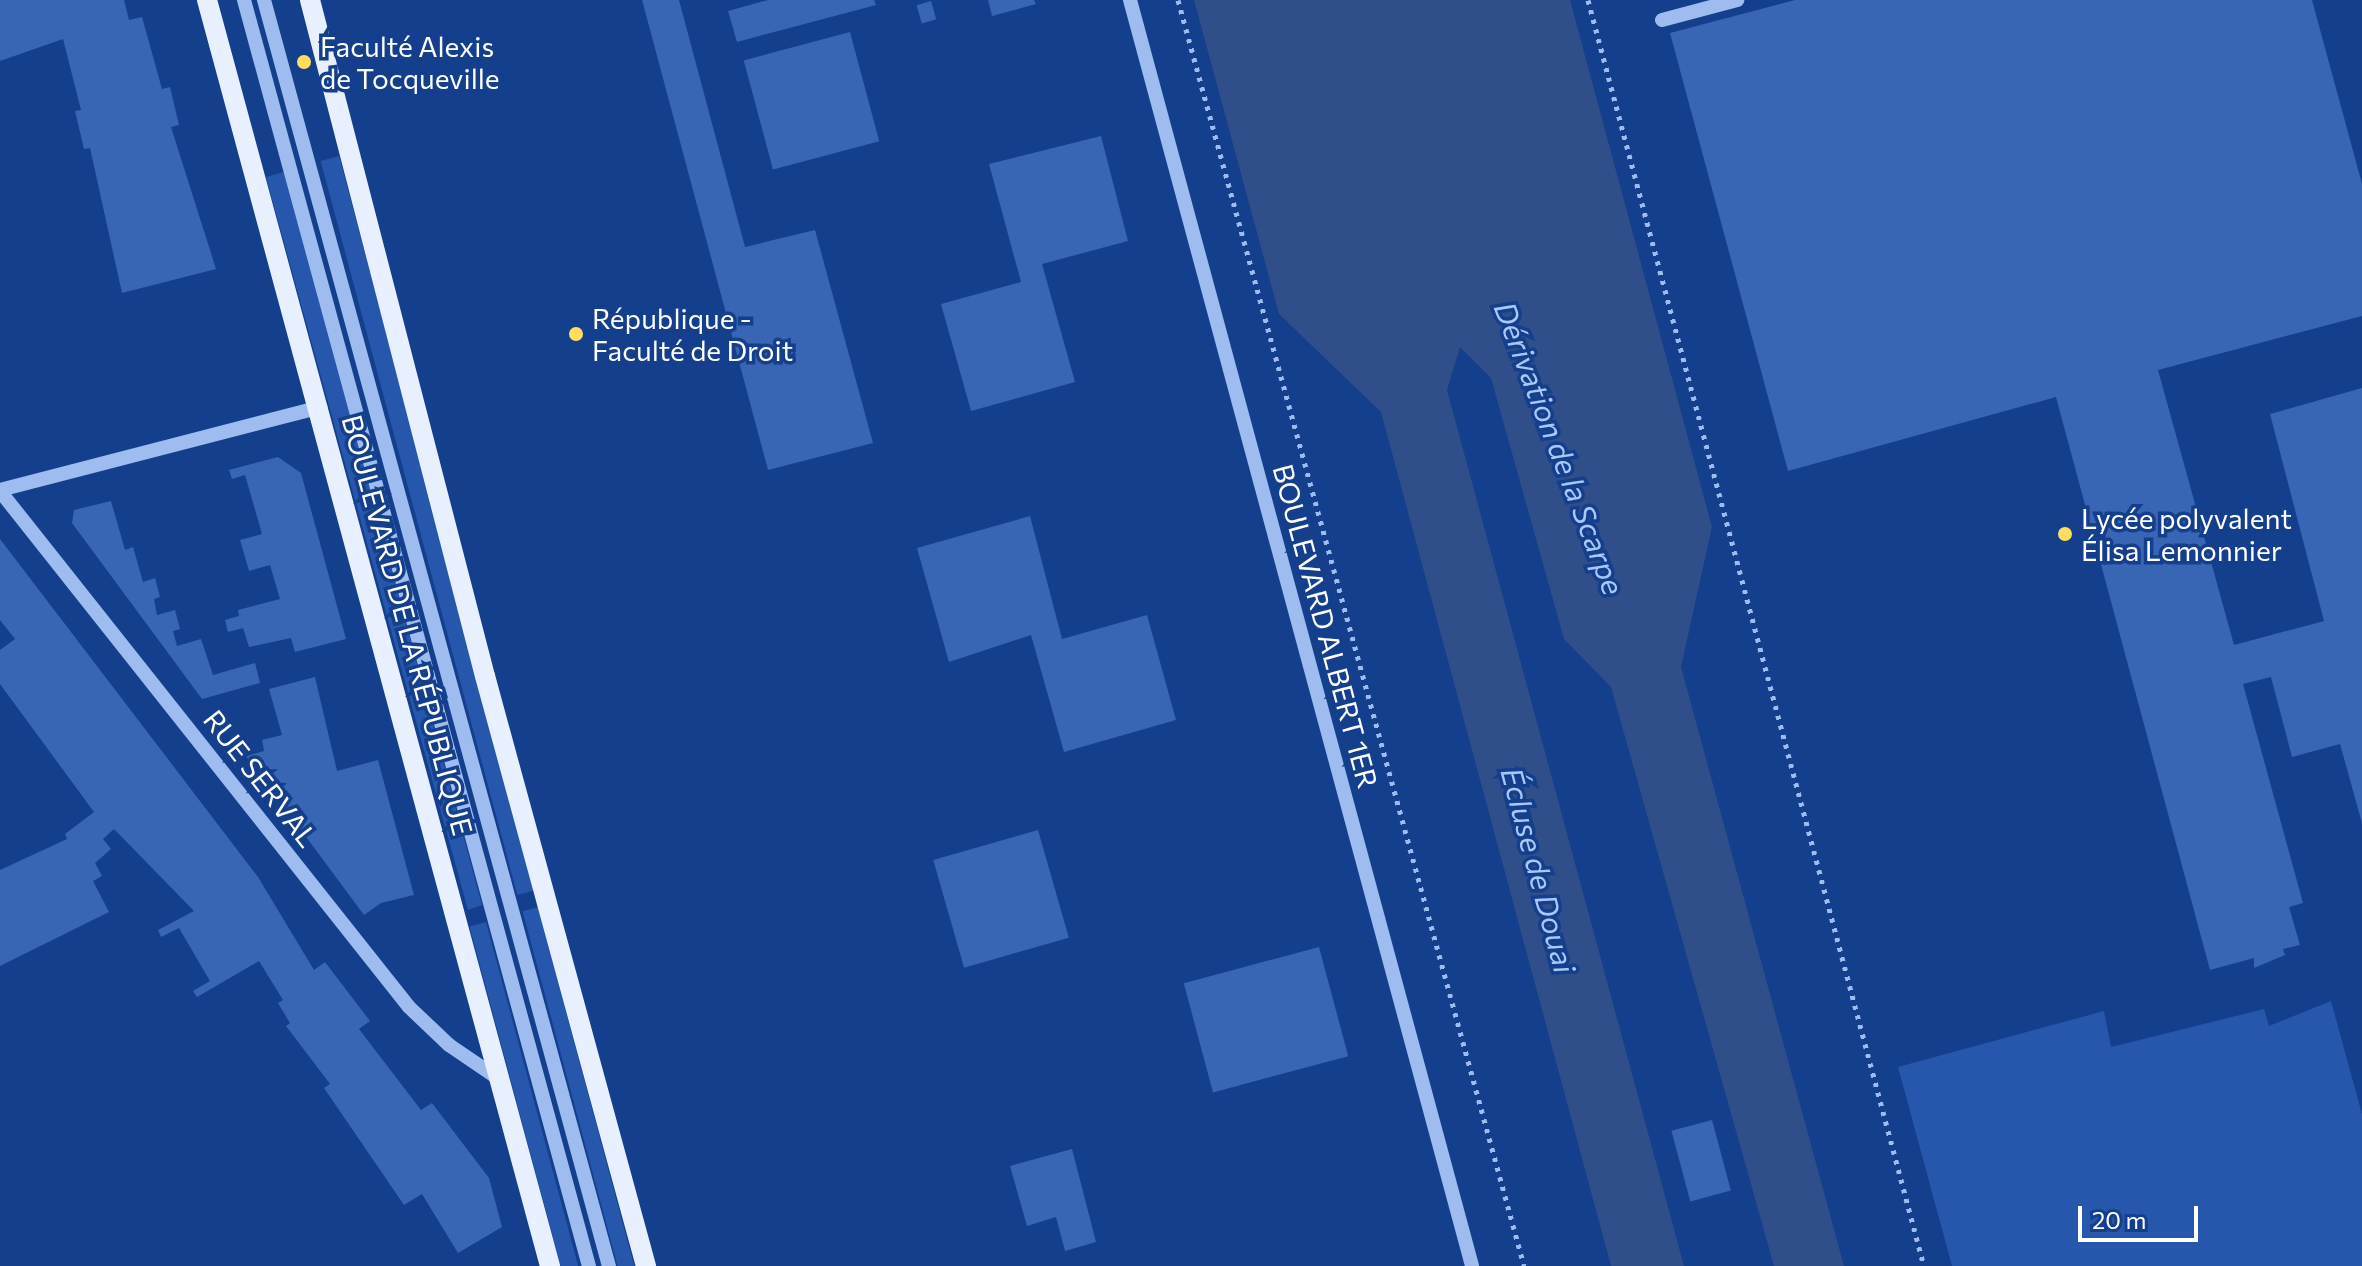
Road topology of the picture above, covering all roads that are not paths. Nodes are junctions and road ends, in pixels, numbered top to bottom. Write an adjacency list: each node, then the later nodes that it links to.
1 (207, 0): 8 (main road, BOULEVARD DE LA RÉPUBLIQUE)
2 (244, 0): 12 (street)
3 (264, 0): 13 (street)
4 (310, 0): 14 (main road)
5 (1130, 0): 15 (street, BOULEVARD ALBERT 1ER)
6 (1737, 0): 7 (street)
7 (1662, 20)
8 (320, 407): 9 (street); 10 (main road, BOULEVARD DE LA RÉPUBLIQUE)
9 (0, 490): 10 (street, RUE SERVAL)
10 (499, 1079): 11 (main road, BOULEVARD DE LA RÉPUBLIQUE)
11 (550, 1266)
12 (589, 1266)
13 (609, 1266)
14 (646, 1266)
15 (1472, 1266)

